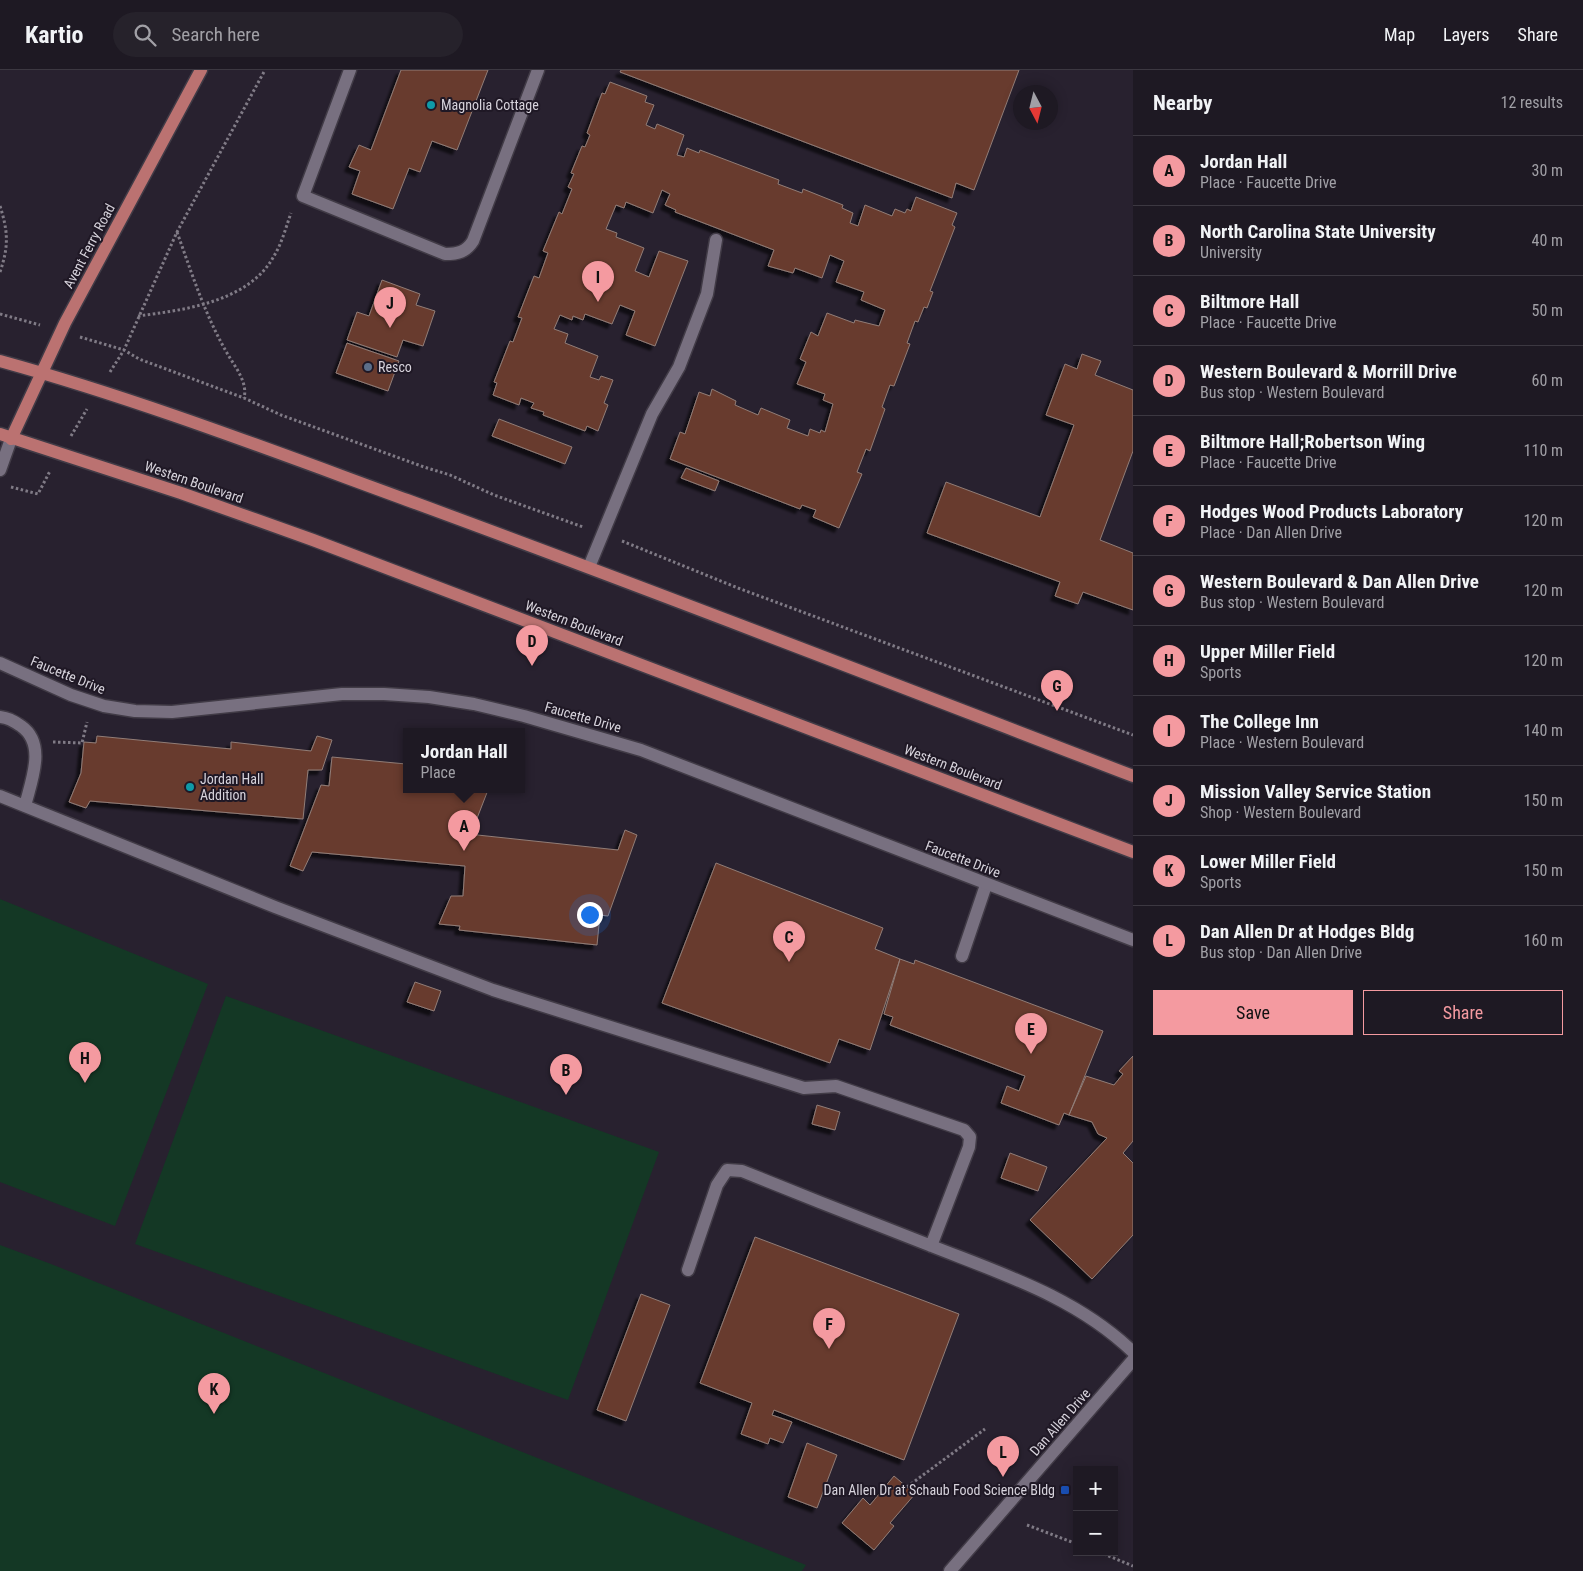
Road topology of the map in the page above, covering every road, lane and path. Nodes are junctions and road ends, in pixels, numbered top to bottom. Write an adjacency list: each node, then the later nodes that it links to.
1 (201, 70): 14 (main road, Avent Ferry Road)
2 (265, 70): 7 (path)
3 (350, 70): 5 (street)
4 (538, 70): 5 (street)
5 (303, 196): 10 (path)
6 (0, 206): 9 (path)
7 (177, 232): 10 (path); 11 (path)
8 (716, 240): 23 (street)
9 (0, 272)
10 (202, 304): 11 (path); 16 (path)
11 (138, 316): 12 (path)
12 (124, 350): 15 (path); 16 (path)
13 (0, 361): 14 (main road)
14 (41, 372): 15 (main road); 17 (main road, Avent Ferry Road)
15 (99, 391): 18 (path); 23 (main road)
16 (244, 398): 21 (path)
17 (5, 437): 18 (main road, Western Boulevard); 19 (street)
18 (60, 454): 20 (path); 32 (main road, Western Boulevard)
19 (0, 470)
20 (10, 487)
21 (574, 523)
22 (631, 544): 27 (path)
23 (589, 566): 29 (main road)
24 (0, 663): 33 (street, Faucette Drive)
25 (0, 717): 31 (street)
26 (87, 721): 28 (path)
27 (1133, 734)
28 (47, 743)
29 (1133, 776)
30 (0, 796): 31 (street)
31 (24, 806): 36 (street)
32 (1133, 852)
33 (986, 885): 34 (street, Faucette Drive); 35 (street)
34 (1133, 940)
35 (962, 956)
36 (931, 1246): 37 (street); 38 (street)
37 (688, 1270)
38 (1133, 1352)
39 (1133, 1360): 46 (street, Dan Allen Drive)
40 (986, 1429): 41 (path)
41 (906, 1487)
42 (1028, 1525): 43 (path)
43 (1073, 1542)
44 (1108, 1556): 45 (path)
45 (1133, 1566)
46 (950, 1571)

